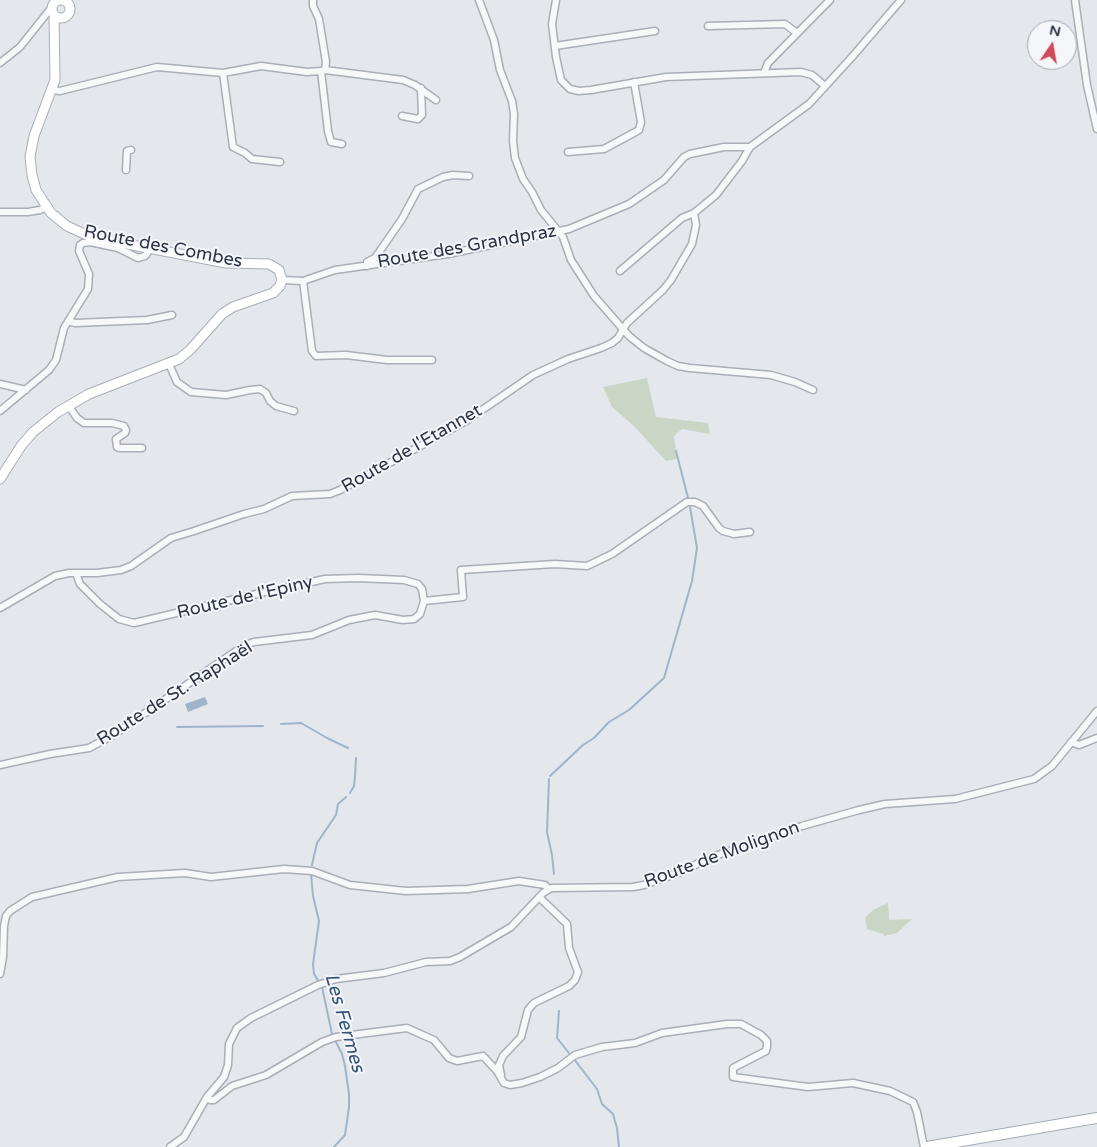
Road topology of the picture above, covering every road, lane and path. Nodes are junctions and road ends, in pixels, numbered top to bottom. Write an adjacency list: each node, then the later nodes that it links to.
1 (62, 0): 8 (street); 9 (street)
2 (313, 0): 16 (street)
3 (479, 0): 36 (street)
4 (556, 0): 14 (street)
5 (830, 0): 12 (street)
6 (901, 0): 20 (street)
7 (1075, 0): 25 (street)
8 (69, 8): 9 (street); 13 (street)
9 (51, 14): 13 (street, Route des Combes); 15 (street)
10 (708, 26): 12 (street)
11 (654, 31): 14 (street)
12 (797, 33): 18 (street)
13 (54, 35): 22 (street, Route des Combes)
14 (555, 46): 19 (street)
15 (0, 63)
16 (323, 70): 17 (street); 21 (street); 26 (street)
17 (222, 73): 22 (street); 30 (street)
18 (764, 73): 19 (street); 20 (street)
19 (634, 82): 29 (street)
20 (825, 86): 27 (street)
21 (421, 88): 23 (street); 24 (street)
22 (52, 90): 33 (street, Route des Combes)
23 (436, 100)
24 (402, 116)
25 (1097, 129)
26 (342, 144)
27 (750, 147): 35 (street); 36 (street, Route des Grandpraz)
28 (131, 150): 31 (street)
29 (568, 152)
30 (280, 162)
31 (126, 170)
32 (469, 176): 38 (street)
33 (46, 207): 34 (street); 37 (street, Route des Combes)
34 (0, 212)
35 (694, 213): 39 (street); 44 (street, Route de l'Etannet)
36 (558, 232): 38 (street, Route des Grandpraz); 44 (street)
37 (150, 249): 40 (street, Route des Combes); 43 (street)
38 (366, 266): 41 (street, Route des Grandpraz)
39 (620, 271)
40 (282, 280): 41 (street, Route des Grandpraz); 46 (street)
41 (303, 281): 45 (street)
42 (172, 315): 43 (street)
43 (68, 321): 48 (street)
44 (623, 329): 49 (street); 56 (street, Route de l'Etannet)
45 (432, 360)
46 (169, 364): 50 (street); 52 (street)
47 (0, 384): 48 (street)
48 (26, 390): 51 (street)
49 (813, 390)
50 (68, 405): 53 (street); 54 (street)
51 (0, 411)
52 (294, 411)
53 (142, 448)
54 (0, 479)
55 (750, 532): 57 (street)
56 (76, 573): 57 (street, Route de l'Epiny); 58 (street, Route de l'Etannet)
57 (424, 601): 62 (street, Route de St. Raphaël)
58 (0, 608)
59 (1097, 711): 61 (street, Route de Molignon)
60 (1097, 738): 61 (street)
61 (1071, 742): 63 (street, Route de Molignon)
62 (0, 765)
63 (548, 889): 64 (street); 65 (street)
64 (539, 897): 66 (street); 67 (street)
65 (0, 974)
66 (504, 1083): 67 (street); 70 (street)
67 (207, 1097): 69 (street)
68 (1097, 1118): 70 (main road)
69 (170, 1147)
70 (925, 1147)

